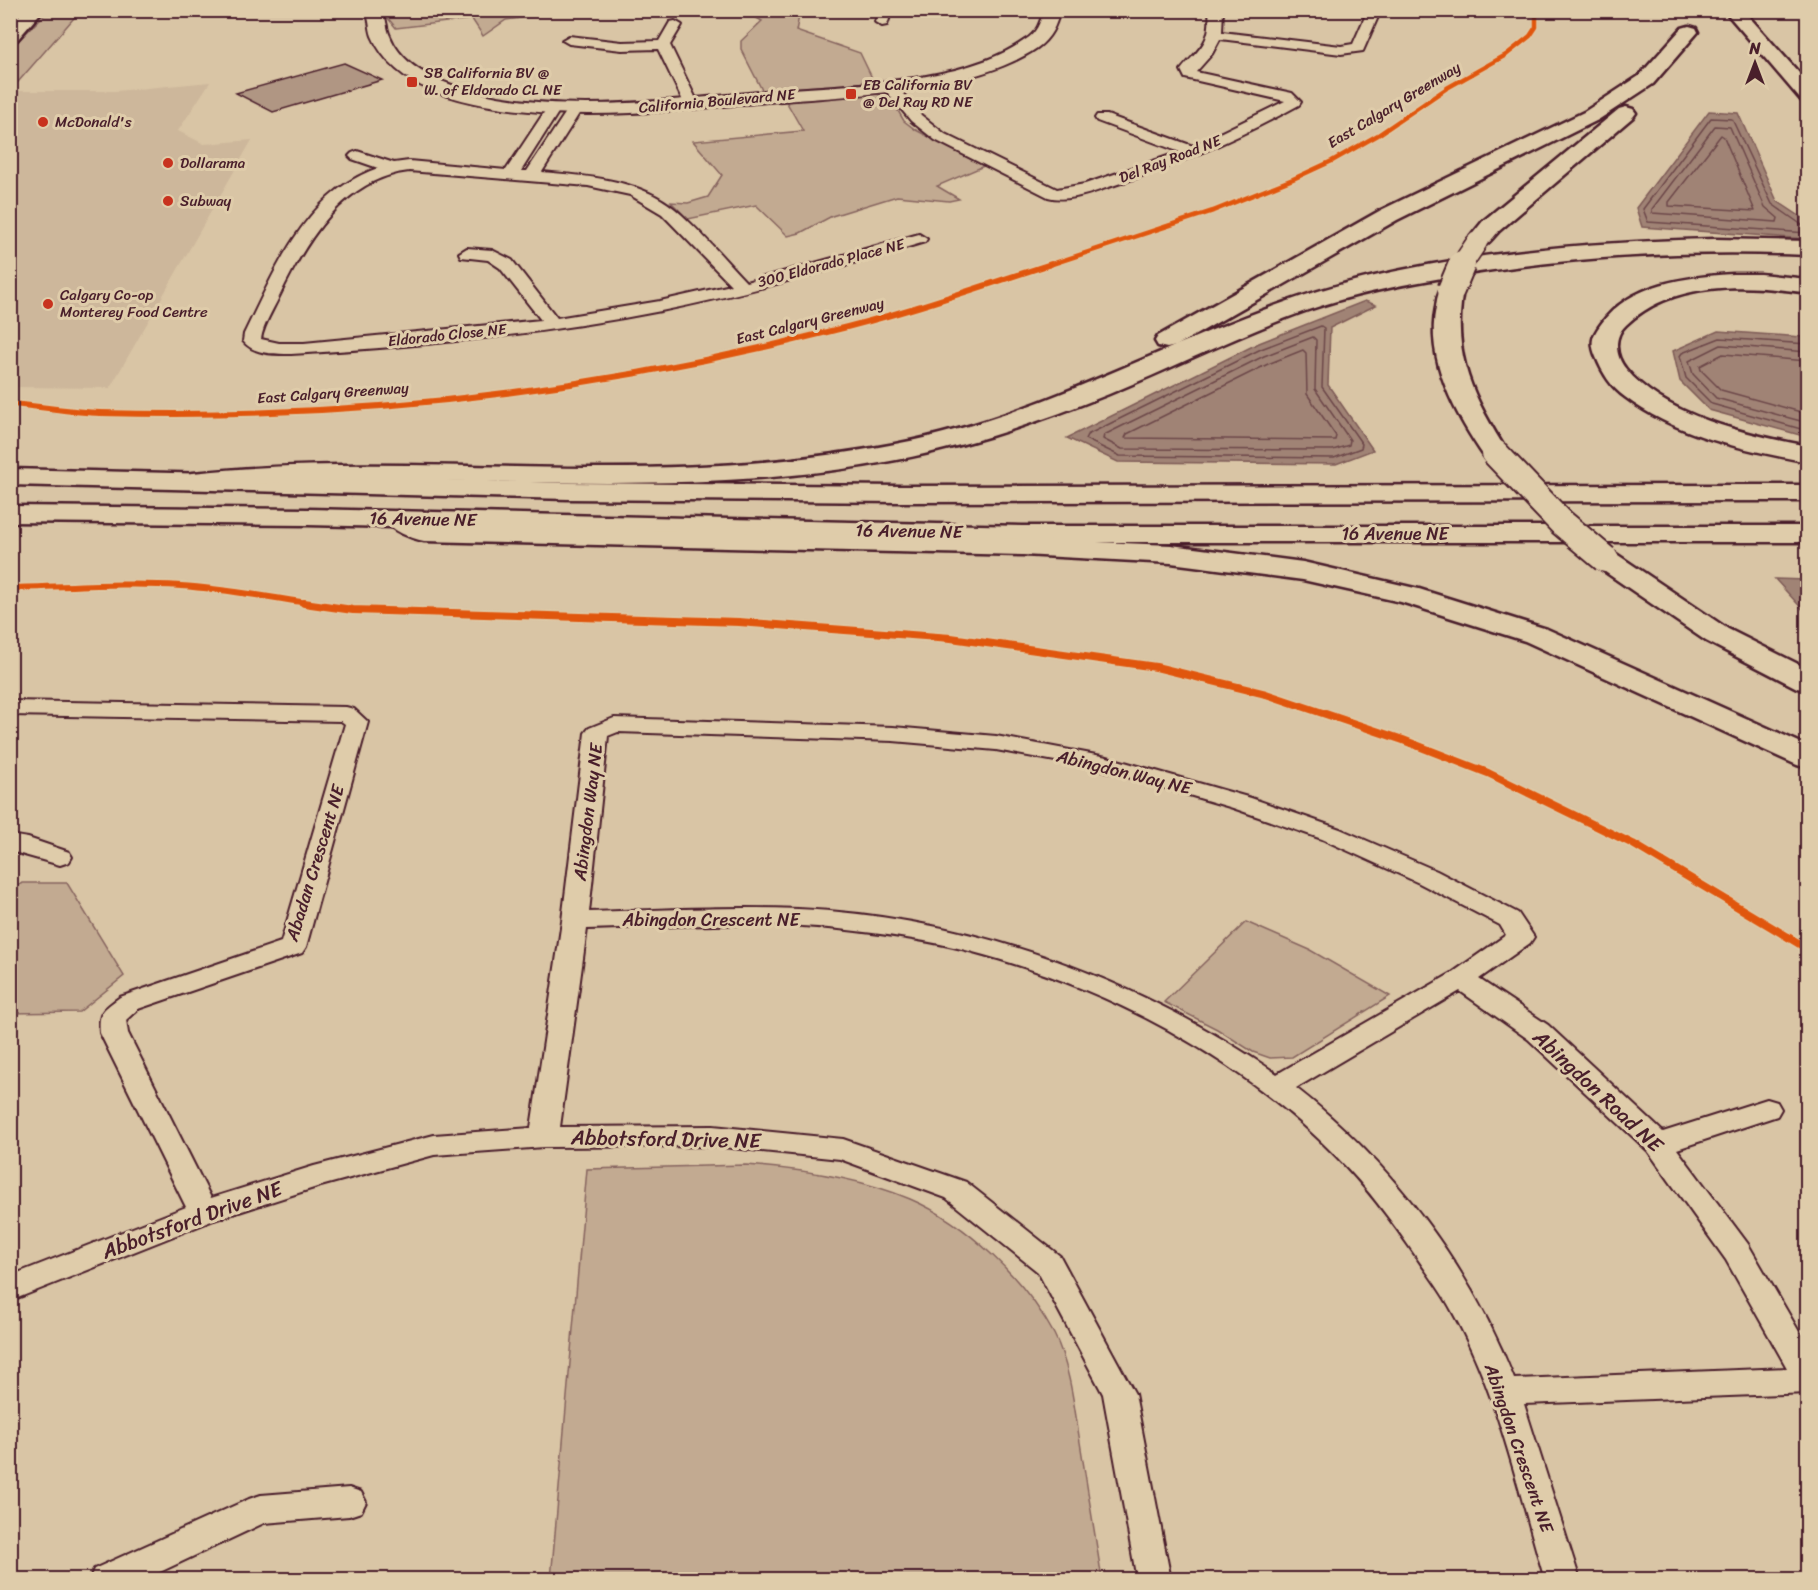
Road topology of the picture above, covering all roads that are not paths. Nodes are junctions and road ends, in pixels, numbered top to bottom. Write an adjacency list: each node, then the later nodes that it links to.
1 (1052, 10): 12 (street, California Boulevard NE)
2 (1216, 10): 8 (street)
3 (1375, 10): 8 (street)
4 (1733, 10): 13 (main road)
5 (25, 12): 9 (main road)
6 (365, 12): 15 (street, California Boulevard NE)
7 (675, 25): 11 (street)
8 (1217, 35): 18 (street, Del Ray Road NE)
9 (10, 36)
10 (569, 40): 11 (street)
11 (663, 45): 14 (street)
12 (890, 86): 14 (street, California Boulevard NE); 18 (street, Del Ray Road NE)
13 (1808, 96)
14 (691, 103): 16 (street, California Boulevard NE)
15 (554, 108): 16 (street, California Boulevard NE); 21 (street)
16 (575, 109): 22 (street)
17 (1102, 118): 18 (street)
18 (1195, 152)
19 (357, 156): 20 (street)
20 (390, 167): 21 (street, Eldorado Close NE); 30 (street, Eldorado Close NE)
21 (510, 176): 22 (street, Eldorado Close NE)
22 (531, 177): 24 (street, Eldorado Close NE)
23 (633, 177): 24 (street)
24 (614, 186): 29 (street, Eldorado Close NE)
25 (919, 239): 29 (street, 300 Eldorado Place NE)
26 (1808, 248): 31 (main road)
27 (467, 253): 30 (street)
28 (1808, 286): 32 (main road)
29 (742, 287): 30 (street, Eldorado Close NE)
30 (552, 323)
31 (1023, 417): 34 (main road); 43 (main road, bridge)
32 (1808, 454)
33 (10, 477): 34 (main road, 16 Avenue NE)
34 (193, 480): 36 (main road, 16 Avenue NE)
35 (1808, 493): 36 (main road, 16 Avenue NE)
36 (901, 494): 37 (main road)
37 (10, 501)
38 (10, 514): 39 (main road, 16 Avenue NE)
39 (308, 517): 40 (main road, 16 Avenue NE); 41 (main road)
40 (398, 519): 42 (main road, 16 Avenue NE); 45 (main road)
41 (10, 529)
42 (1808, 534)
43 (1808, 681)
44 (10, 708): 54 (street, Abadan Crescent NE)
45 (1808, 758)
46 (10, 843): 47 (street)
47 (60, 858)
48 (575, 921): 49 (street, Abingdon Way NE); 50 (street, Abingdon Crescent NE); 52 (street)
49 (1461, 978): 50 (street, Abingdon Way NE); 53 (street, Abingdon Road NE)
50 (1276, 1087): 57 (street, Abingdon Crescent NE)
51 (1767, 1108): 53 (street)
52 (544, 1137): 54 (street, Abbotsford Drive NE); 60 (street, Abbotsford Drive NE)
53 (1658, 1144): 56 (street, Abingdon Road NE)
54 (203, 1212): 55 (street, Abbotsford Drive NE)
55 (10, 1289)
56 (1808, 1379): 57 (street, Abingdon Road NE)
57 (1504, 1392): 61 (street, Abingdon Crescent NE)
58 (349, 1502): 59 (street)
59 (106, 1580)
60 (1154, 1580)
61 (1563, 1580)

